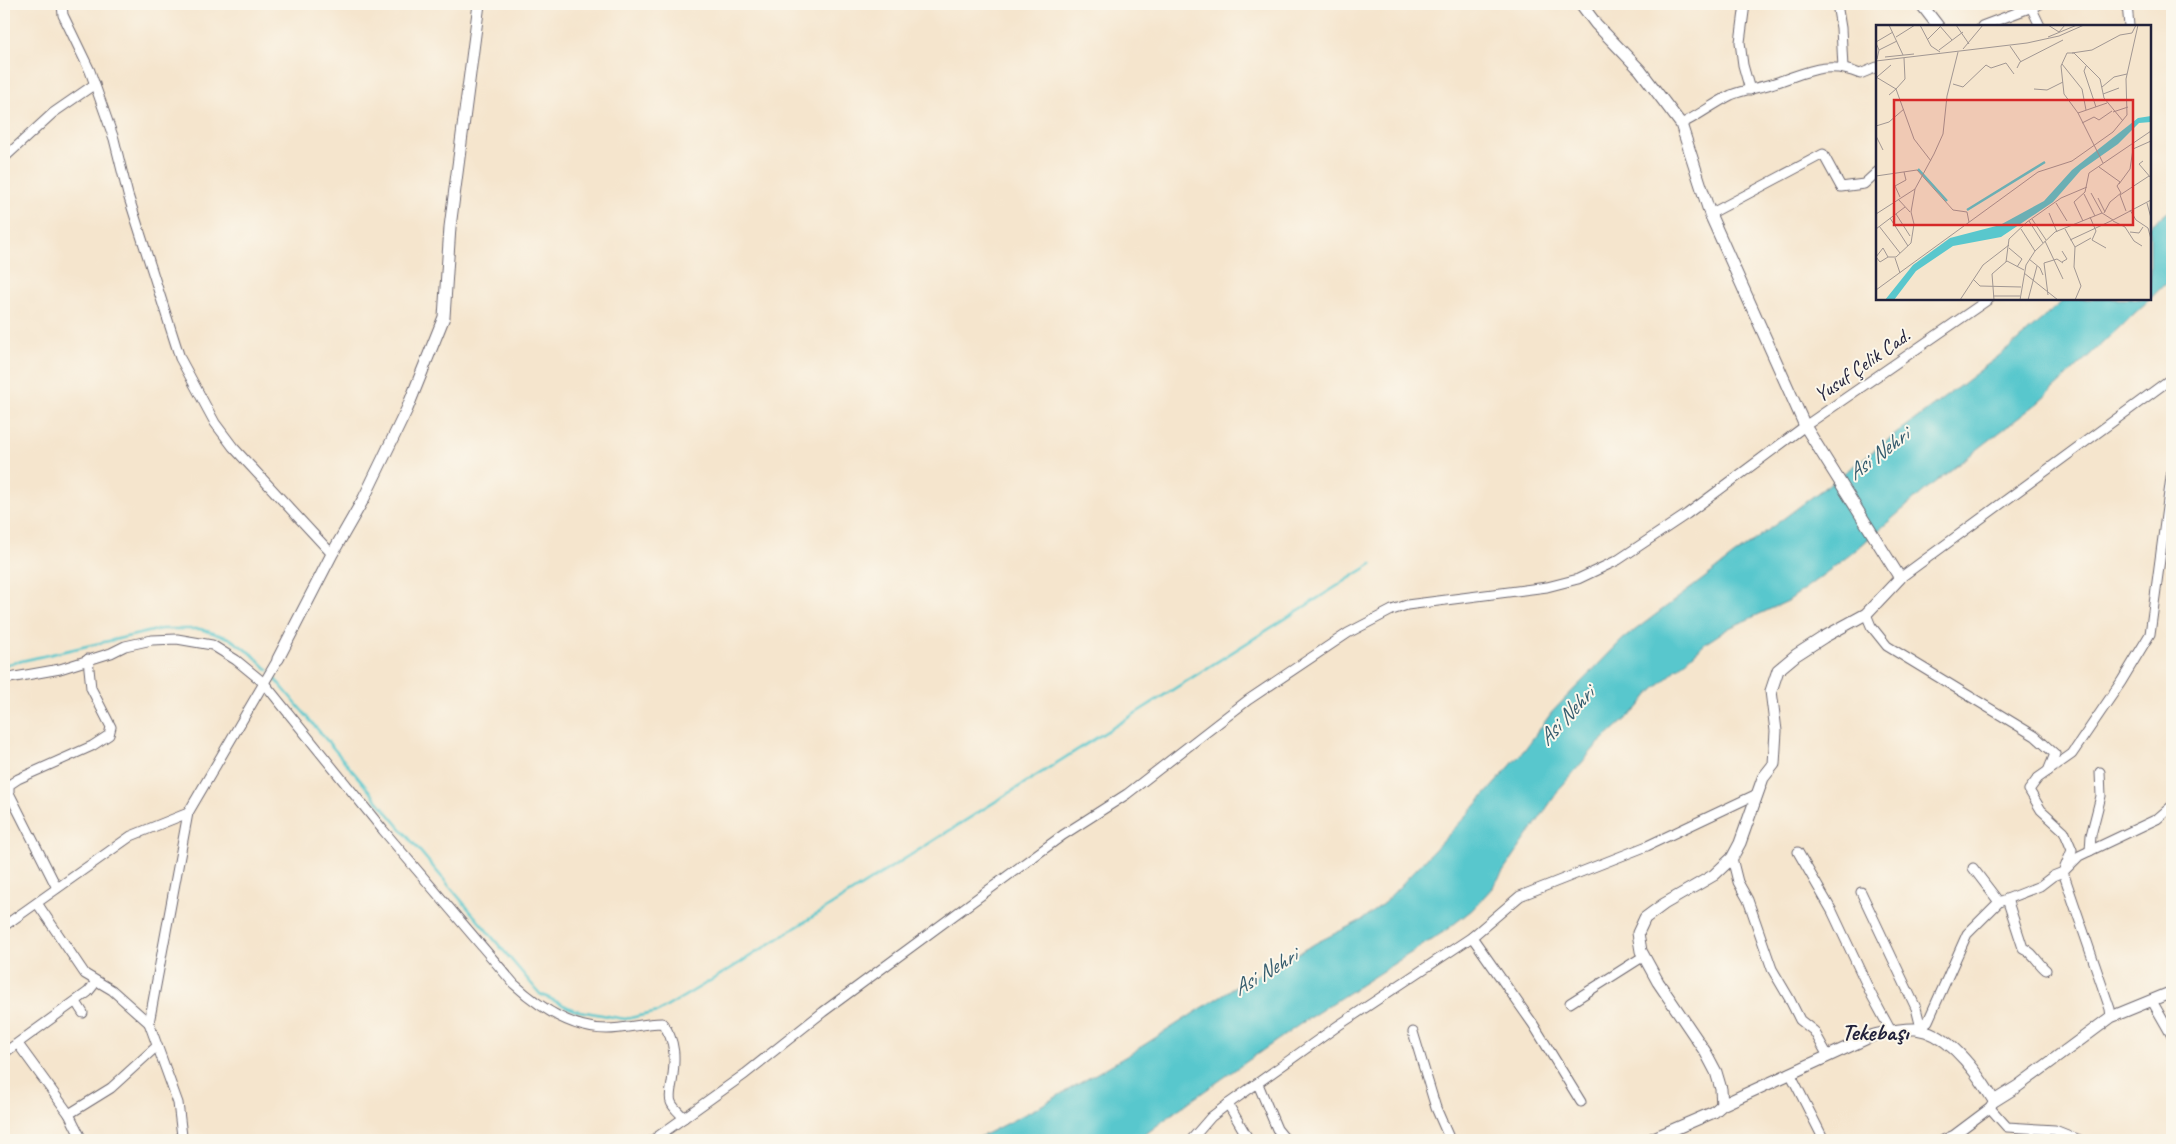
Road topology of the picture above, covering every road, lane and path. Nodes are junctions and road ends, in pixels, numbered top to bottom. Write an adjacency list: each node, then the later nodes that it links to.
1 (62, 4): 15 (street)
2 (479, 4): 25 (street)
3 (1581, 4): 17 (street)
4 (1746, 4): 16 (street)
5 (1836, 4): 14 (street)
6 (1921, 4): 9 (street)
7 (2127, 4): 12 (street)
8 (2036, 5): 10 (street); 11 (street)
9 (1935, 25)
10 (1985, 25)
11 (2040, 25)
12 (2128, 25)
13 (1876, 67): 14 (street)
14 (1844, 68): 16 (street)
15 (95, 84): 18 (street); 25 (street)
16 (1750, 90): 17 (street)
17 (1681, 124): 20 (street)
18 (4, 158)
19 (1876, 173): 20 (street)
20 (1710, 214): 23 (street)
21 (1988, 300): 23 (street, Yusuf Çelik Cad.)
22 (2172, 378): 26 (street)
23 (1807, 431): 26 (street); 74 (street, Yusuf Çelik Cad.)
24 (2172, 470): 32 (street)
25 (332, 554): 29 (street)
26 (1898, 574): 27 (street)
27 (1866, 614): 32 (street); 34 (street)
28 (88, 659): 30 (street); 31 (street); 43 (street)
29 (278, 659): 31 (street)
30 (4, 680)
31 (264, 683): 36 (street); 74 (street)
32 (2048, 771): 39 (street)
33 (2100, 772): 37 (street)
34 (1757, 794): 40 (street); 48 (street)
35 (2172, 806): 37 (street)
36 (188, 813): 43 (street); 58 (street)
37 (2090, 851): 39 (street)
38 (1798, 852): 60 (street)
39 (2075, 853): 42 (street)
40 (1732, 858): 49 (street); 66 (street)
41 (1973, 868): 45 (street)
42 (2063, 872): 45 (street); 57 (street)
43 (57, 888): 46 (street)
44 (1861, 892): 59 (street)
45 (2003, 901): 50 (street); 59 (street)
46 (37, 903): 47 (street); 51 (street)
47 (4, 926)
48 (1472, 937): 68 (street); 69 (street)
49 (1644, 956): 55 (street); 72 (street)
50 (2046, 970)
51 (96, 982): 54 (street); 58 (street)
52 (2172, 992): 53 (street)
53 (2152, 1001): 57 (street); 62 (street)
54 (76, 1002): 56 (street); 63 (street)
55 (1570, 1003)
56 (83, 1013)
57 (2111, 1017): 71 (street)
58 (149, 1024): 64 (street)
59 (1919, 1028): 60 (street); 71 (street)
60 (1892, 1031): 66 (street)
61 (1413, 1032): 81 (street)
62 (2172, 1036)
63 (18, 1044): 65 (street); 73 (street)
64 (157, 1046): 73 (street); 76 (street)
65 (4, 1053)
66 (1828, 1056): 67 (street)
67 (1790, 1073): 72 (street); 83 (street)
68 (1258, 1084): 70 (street); 80 (street)
69 (1580, 1102)
70 (1228, 1104): 78 (street); 79 (street)
71 (1992, 1104): 84 (street); 85 (street)
72 (1722, 1105): 82 (street)
73 (69, 1114): 75 (street)
74 (684, 1118): 77 (street, Yusuf Çelik Cad.)
75 (82, 1140)
76 (181, 1140)
77 (653, 1140)
78 (1191, 1140)
79 (1249, 1140)
80 (1286, 1140)
81 (1450, 1140)
82 (1649, 1140)
83 (1824, 1140)
84 (1943, 1140)
85 (2080, 1140)

